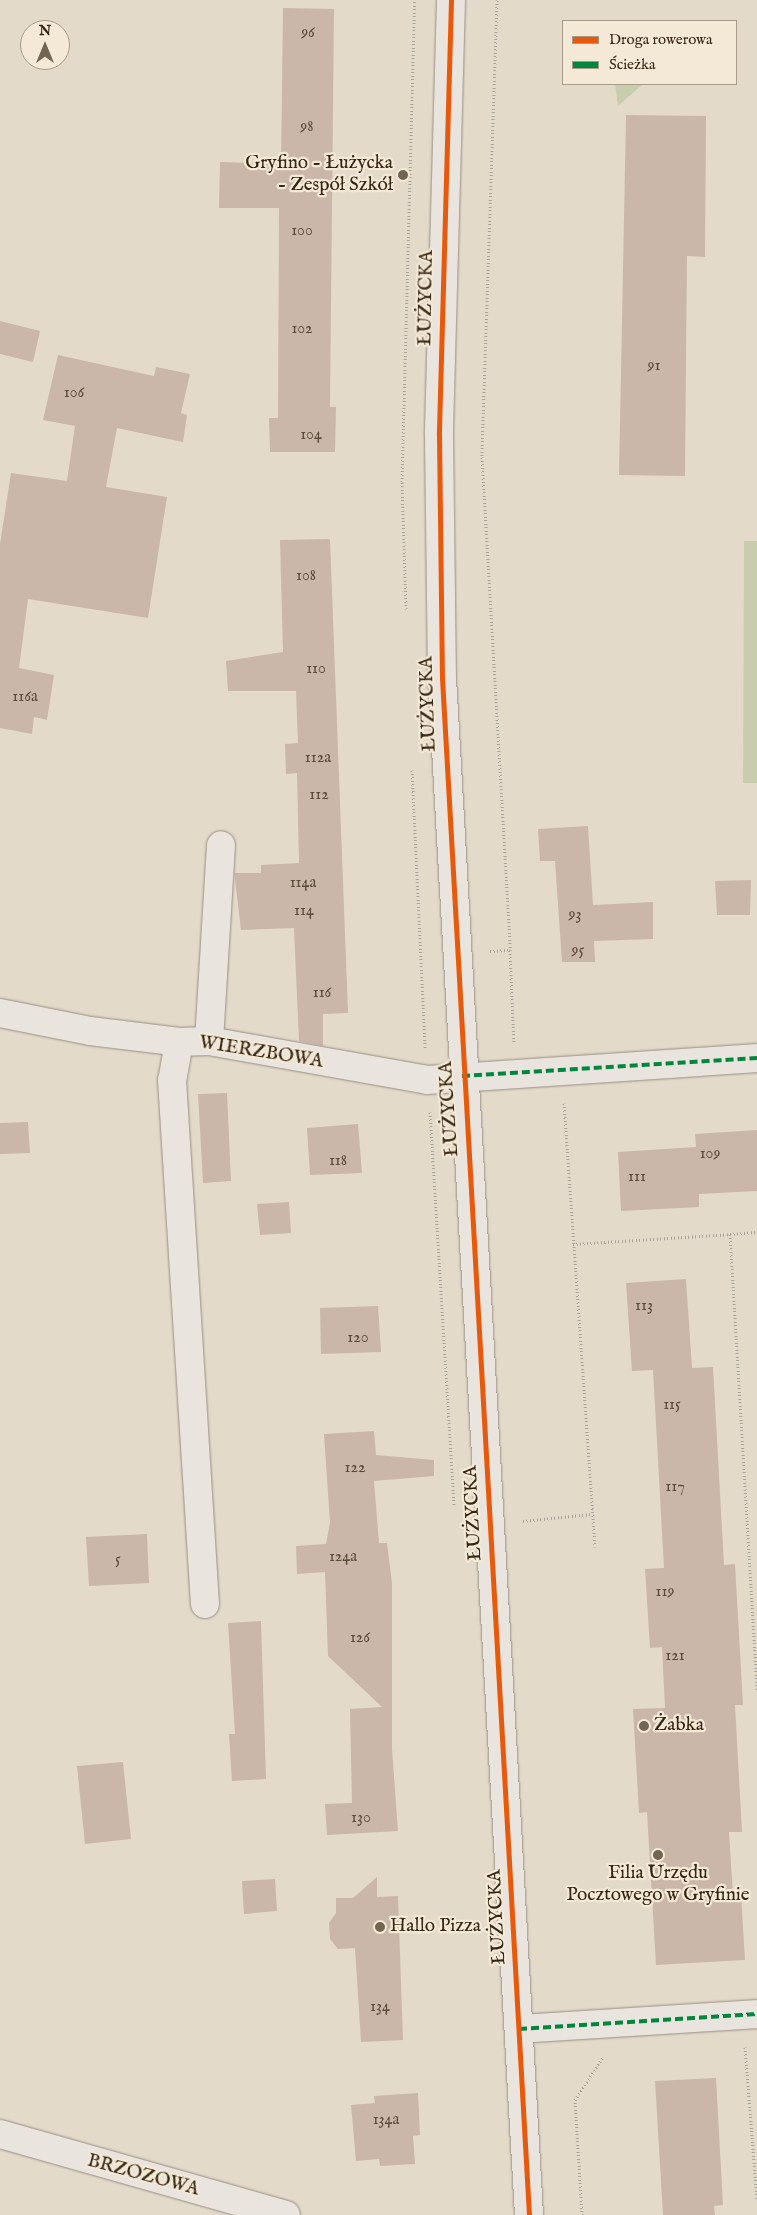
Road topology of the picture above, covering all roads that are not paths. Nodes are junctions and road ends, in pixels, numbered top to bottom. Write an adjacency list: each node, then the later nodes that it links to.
1 (451, 0): 7 (street, ŁUŻYCKA)
2 (221, 845): 4 (street)
3 (0, 1013): 5 (street, WIERZBOWA)
4 (209, 1041): 5 (street, WIERZBOWA); 7 (street, WIERZBOWA)
5 (179, 1042): 8 (street)
6 (757, 1058): 7 (street, WIERZBOWA)
7 (462, 1076): 10 (street, ŁUŻYCKA)
8 (205, 1604)
9 (757, 2014): 10 (street)
10 (519, 2029): 13 (street, ŁUŻYCKA)
11 (0, 2134): 12 (street, BRZOZOWA)
12 (286, 2215)
13 (529, 2215)

